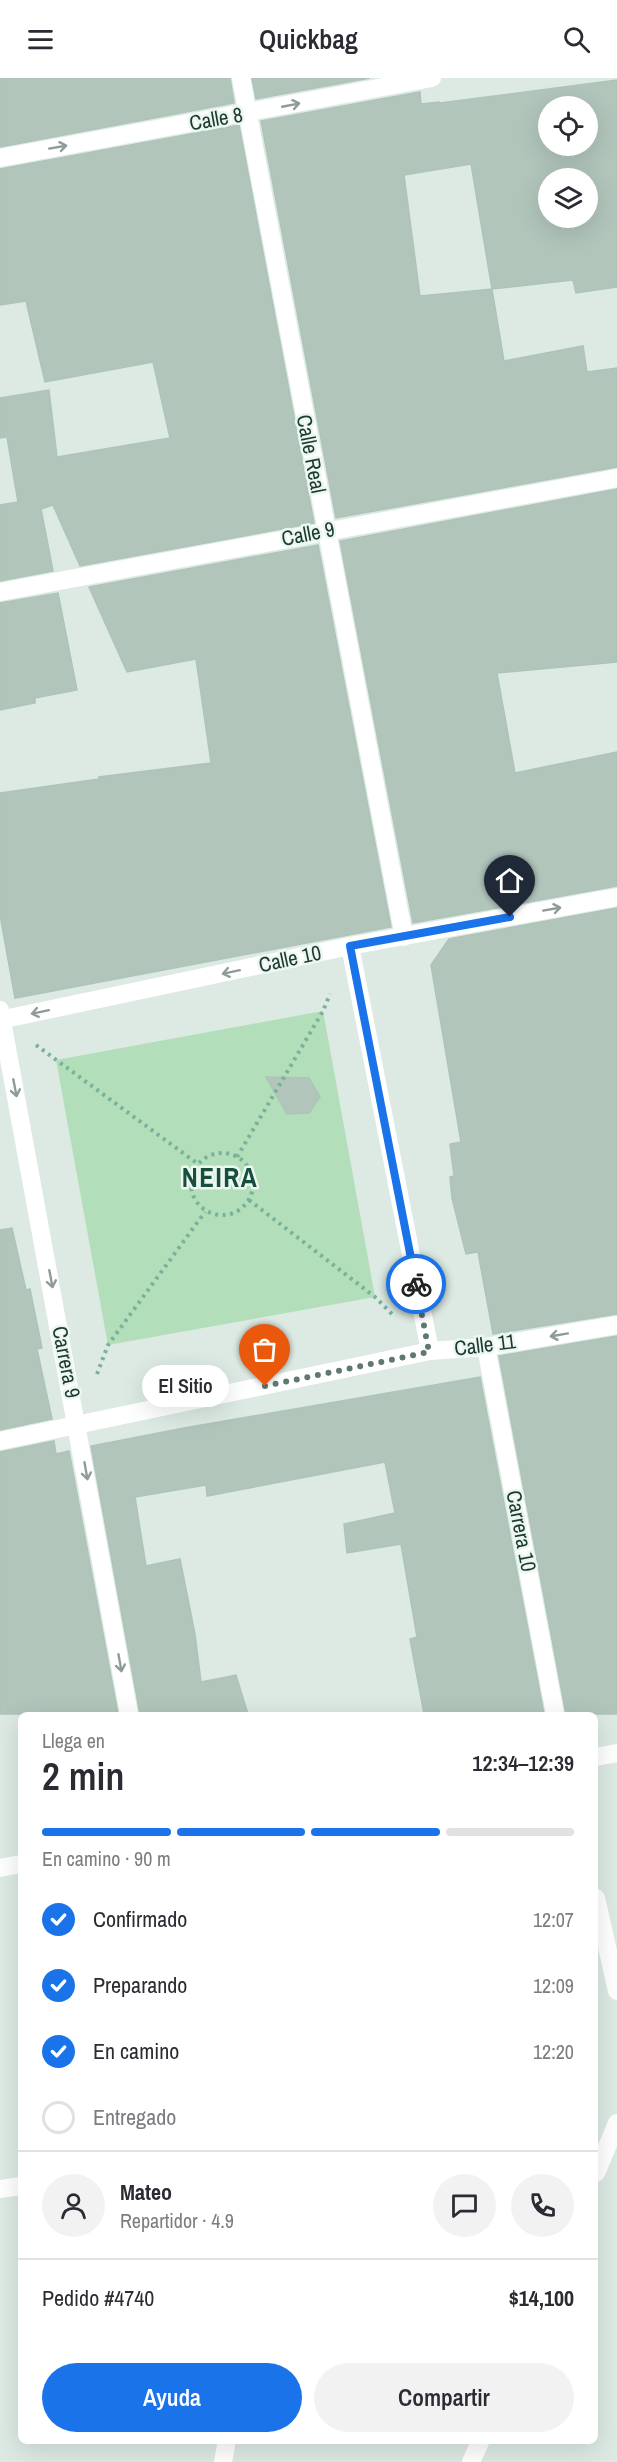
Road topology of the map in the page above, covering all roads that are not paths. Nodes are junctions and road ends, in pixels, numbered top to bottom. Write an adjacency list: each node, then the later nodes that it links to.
1 (241, 78): 3 (street, Calle Real)
2 (432, 78): 3 (street, Calle 8, one-way to 2)
3 (248, 114): 4 (street, Calle 8, one-way to 3); 6 (street, Calle Real)
4 (0, 158)
5 (617, 478): 6 (street, Calle 9)
6 (326, 531): 7 (street, Calle 9); 9 (street, Calle Real)
7 (0, 592)
8 (617, 897): 9 (street, Calle 10, one-way to 8)
9 (404, 937): 10 (street, Calle 10)
10 (350, 946): 11 (street, Calle 10, one-way to 11); 14 (street)
11 (1, 1017): 15 (street, Carrera 9, one-way to 15)
12 (617, 1325): 13 (street, Calle 11, one-way to 13)
13 (486, 1347): 14 (street, Calle 11); 18 (street, Carrera 10)
14 (429, 1352): 15 (street, Calle 11)
15 (78, 1425): 16 (street, Calle 11); 17 (street, Carrera 9, one-way to 17)
16 (0, 1441)
17 (129, 1712)
18 (555, 1712)
19 (617, 1753): 20 (street)
20 (598, 1757)
21 (18, 1865): 22 (street)
22 (0, 1868)
23 (598, 1907): 24 (street)
24 (617, 1991)
25 (617, 2123): 26 (street)
26 (598, 2168)
27 (18, 2186): 28 (street)
28 (0, 2189)
29 (226, 2444): 31 (street)
30 (479, 2444): 32 (street)
31 (223, 2462)
32 (471, 2462)

